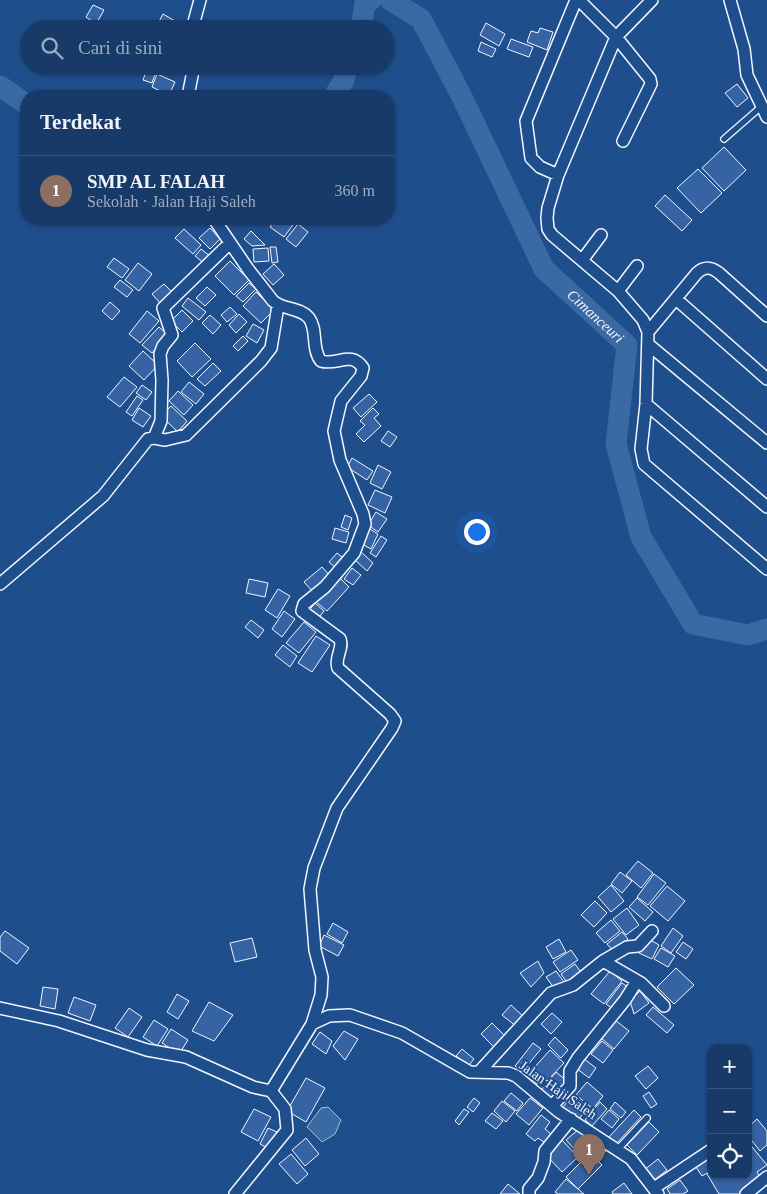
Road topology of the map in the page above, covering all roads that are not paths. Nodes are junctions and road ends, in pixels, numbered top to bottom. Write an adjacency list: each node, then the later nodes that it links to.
1 (200, 0): 5 (street)
2 (577, 0): 6 (street); 13 (street)
3 (730, 0): 9 (street)
4 (651, 1): 6 (street)
5 (194, 20)
6 (616, 37): 12 (street); 13 (street)
7 (192, 75): 8 (street)
8 (189, 90)
9 (762, 106): 10 (street); 11 (lane)
10 (767, 117)
11 (724, 139)
12 (623, 141)
13 (558, 175): 17 (street)
14 (218, 225): 16 (street)
15 (601, 235): 17 (street)
16 (230, 243): 21 (street); 27 (street)
17 (583, 259): 19 (street)
18 (637, 266): 19 (street)
19 (618, 291): 23 (street)
20 (676, 299): 22 (street); 23 (street); 25 (street)
21 (278, 306): 27 (street); 37 (street)
22 (767, 316)
23 (648, 332): 24 (street)
24 (649, 345): 26 (street); 28 (street)
25 (767, 379)
26 (646, 404): 29 (street); 30 (street)
27 (154, 438): 31 (street)
28 (767, 443)
29 (767, 507)
30 (767, 569)
31 (0, 584)
32 (652, 931): 33 (street)
33 (603, 961): 34 (street); 38 (street)
34 (637, 981): 35 (street); 40 (street)
35 (664, 1006)
36 (0, 1008): 39 (street)
37 (312, 1024): 38 (street, Jalan Haji Saleh); 39 (street)
38 (479, 1072): 40 (street, Jalan Haji Saleh)
39 (271, 1091): 47 (street)
40 (552, 1106): 42 (street, Jalan Haji Saleh)
41 (647, 1118): 43 (lane)
42 (571, 1119): 43 (street, Jalan Haji Saleh); 48 (street)
43 (618, 1149): 46 (street, Jalan Haji Saleh)
44 (707, 1153): 46 (street)
45 (767, 1179): 49 (street)
46 (656, 1191)
47 (235, 1194)
48 (529, 1194)
49 (746, 1194)

